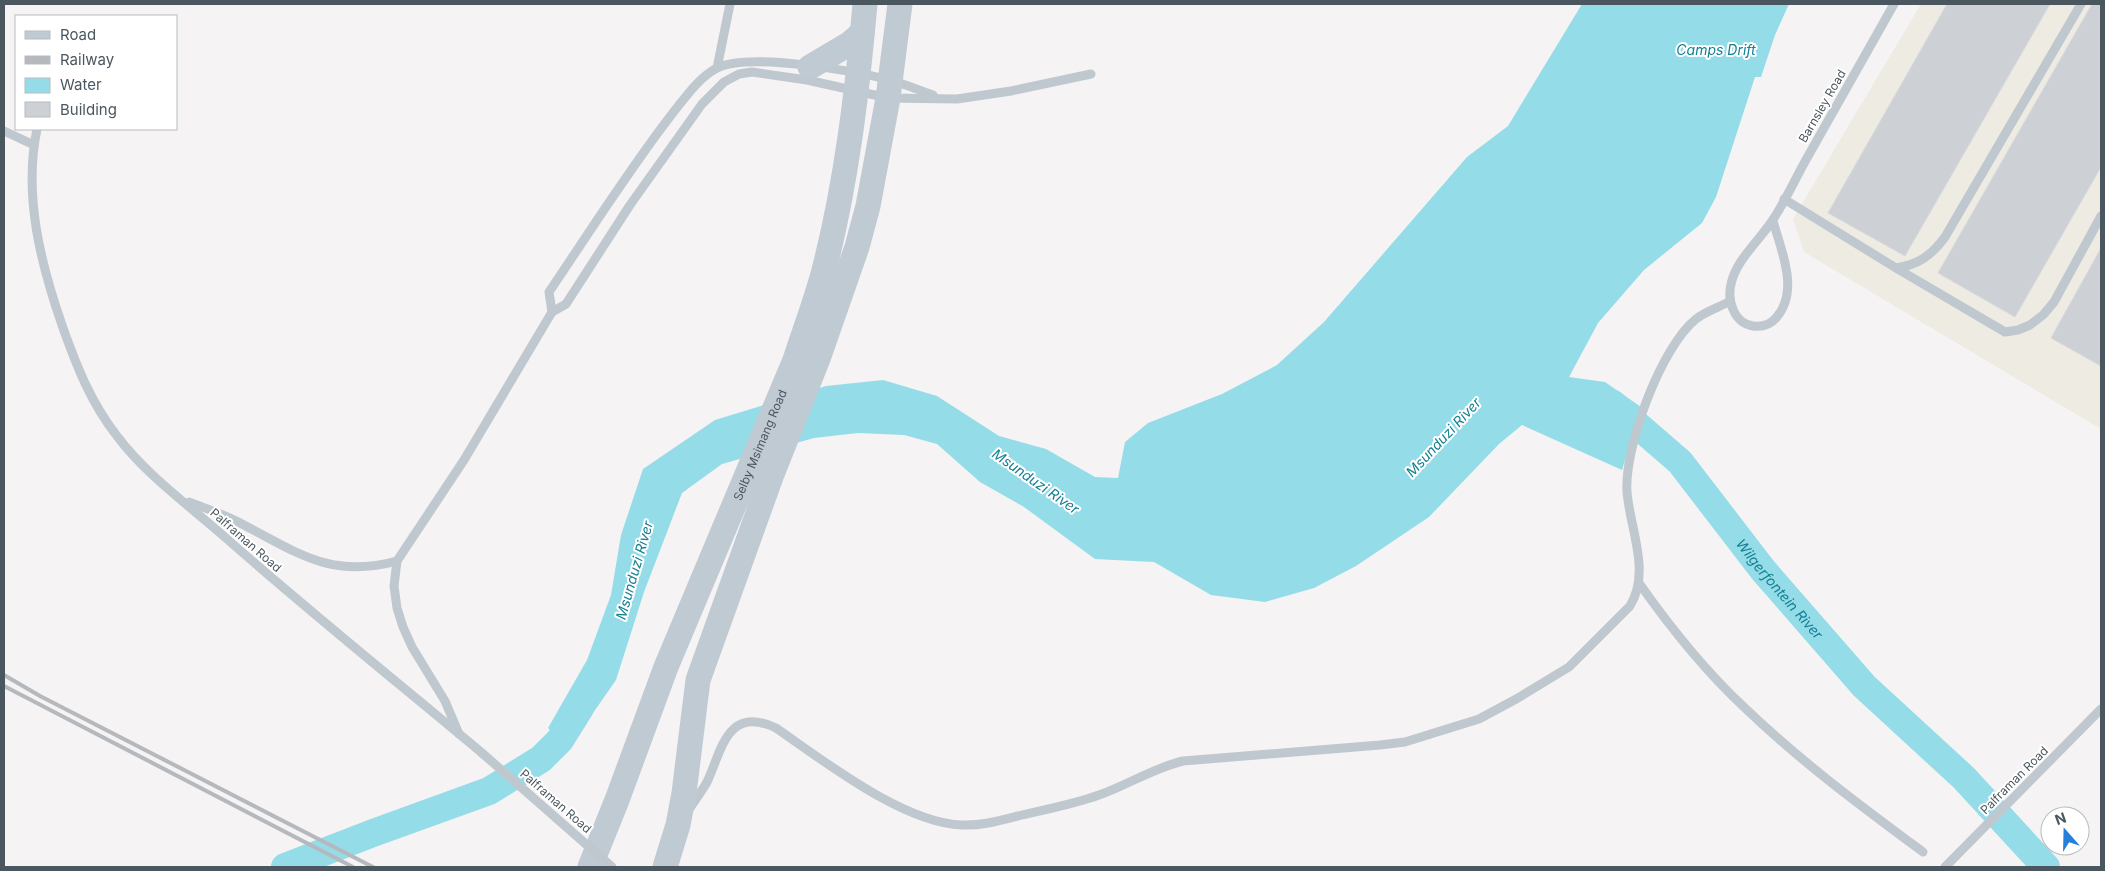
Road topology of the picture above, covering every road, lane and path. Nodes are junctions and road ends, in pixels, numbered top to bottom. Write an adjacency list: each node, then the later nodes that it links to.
1 (730, 4): 8 (lane)
2 (865, 4): 6 (main road, Selby Msimang Road)
3 (900, 4): 10 (main road, Selby Msimang Road)
4 (1894, 4): 15 (lane, Barnsley Road)
5 (2081, 4): 18 (lane)
6 (862, 33): 7 (main road); 10 (main road, Selby Msimang Road)
7 (810, 67): 8 (lane); 10 (lane)
8 (717, 68): 20 (lane)
9 (1091, 74): 11 (lane)
10 (872, 87): 11 (lane); 11 (lane); 20 (lane); 21 (main road, Selby Msimang Road); 21 (main road, Selby Msimang Road)
11 (939, 97)
12 (4, 130): 14 (lane)
13 (37, 130): 14 (lane, Palframan Road)
14 (34, 145): 22 (lane, Palframan Road)
15 (1784, 198): 17 (lane, Barnsley Road); 18 (lane)
16 (2101, 216): 18 (lane)
17 (1773, 221): 19 (lane, Barnsley Road); 19 (lane)
18 (1896, 268)
19 (1730, 302): 24 (lane)
20 (552, 312): 23 (lane)
21 (761, 472): 27 (main road, Selby Msimang Road); 29 (main road, Selby Msimang Road)
22 (181, 499): 23 (lane); 26 (lane, Palframan Road)
23 (397, 561): 26 (lane)
24 (1640, 583): 27 (lane); 28 (lane)
25 (2101, 709): 32 (lane, Palframan Road)
26 (459, 734): 30 (lane, Palframan Road, bridge)
27 (678, 825): 31 (main road, Selby Msimang Road)
28 (1923, 852)
29 (590, 867)
30 (612, 867)
31 (665, 867)
32 (1945, 867)

